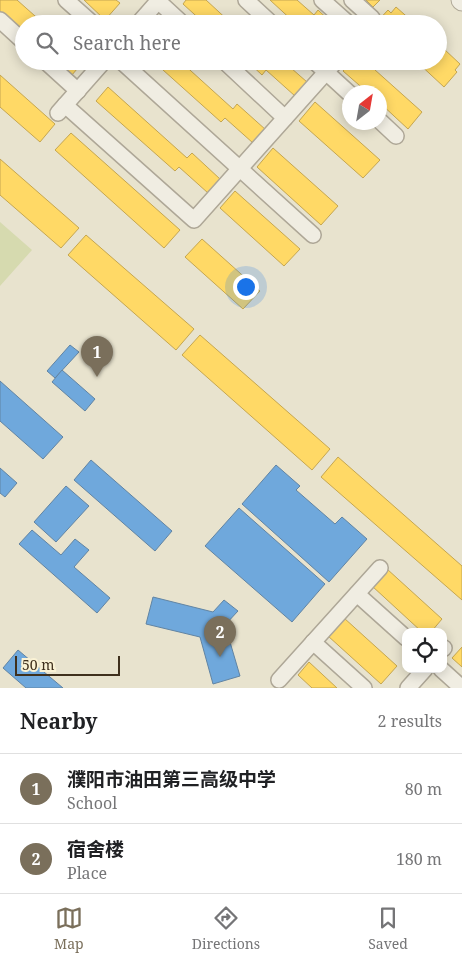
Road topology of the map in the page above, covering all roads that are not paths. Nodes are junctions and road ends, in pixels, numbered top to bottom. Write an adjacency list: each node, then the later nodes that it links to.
1 (66, 0): 6 (street)
2 (158, 0): 7 (street); 8 (street)
3 (246, 0): 9 (street)
4 (322, 0): 10 (street)
5 (352, 0): 11 (street)
6 (82, 15)
7 (146, 15)
8 (174, 15)
9 (262, 15)
10 (339, 15)
11 (369, 15)
12 (0, 20): 13 (street)
13 (15, 34)
14 (55, 70): 21 (street)
15 (96, 70): 21 (street)
16 (131, 70): 25 (street)
17 (234, 70): 22 (street)
18 (328, 70): 22 (street)
19 (333, 70): 20 (street)
20 (344, 85)
21 (78, 91): 25 (street)
22 (285, 118): 25 (street)
23 (387, 128): 24 (street)
24 (396, 136)
25 (240, 169): 26 (street)
26 (313, 236)
27 (380, 568): 28 (street)
28 (357, 594): 29 (street); 30 (street)
29 (402, 634)
30 (313, 642): 33 (street); 34 (street)
31 (421, 673): 35 (street)
32 (445, 673): 36 (street)
33 (279, 680)
34 (364, 688)
35 (408, 688)
36 (462, 688)

